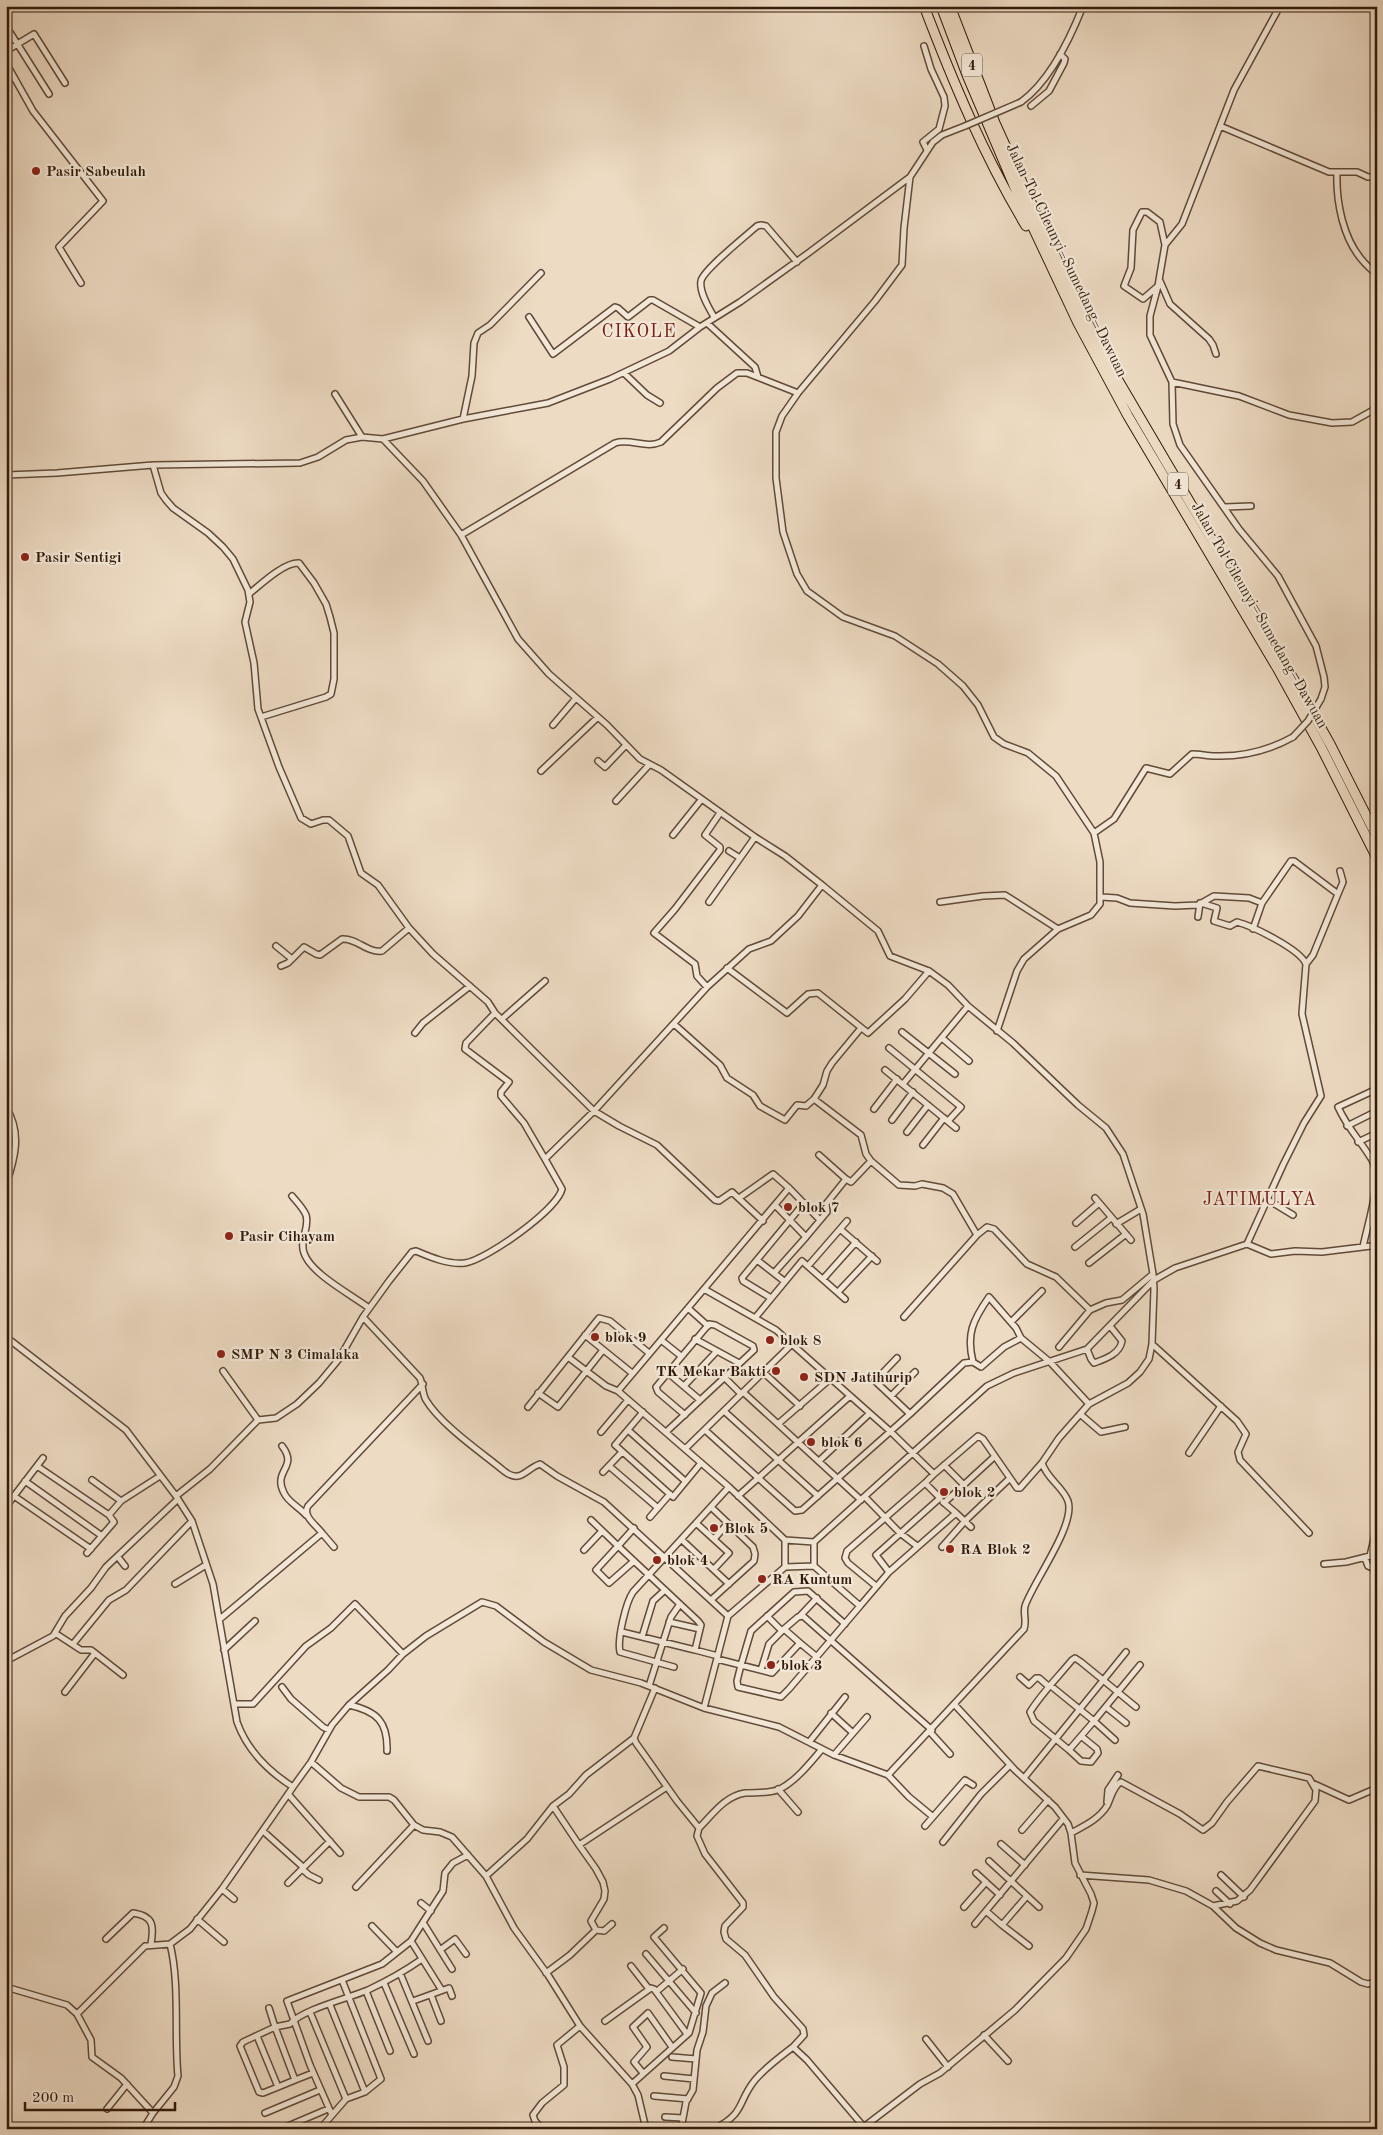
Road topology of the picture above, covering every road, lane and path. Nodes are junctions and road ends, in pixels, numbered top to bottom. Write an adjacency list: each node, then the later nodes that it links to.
1 (924, 6): 24 (highway)
2 (941, 6): 24 (highway, Jalan Tol Cileunyi–Sumedang–Dawuan / 4)
3 (950, 6): 16 (highway, Jalan Tol Cileunyi–Sumedang–Dawuan / 4)
4 (956, 6): 16 (highway)
5 (1083, 6): 11 (street)
6 (1280, 6): 17 (street)
7 (6, 26): 8 (street)
8 (17, 44): 10 (street); 13 (street); 14 (street)
9 (924, 46): 18 (street)
10 (6, 51)
11 (1060, 54): 15 (street); 18 (street, bridge)
12 (6, 62): 27 (street)
13 (65, 83)
14 (49, 94)
15 (1031, 106)
16 (995, 123): 64 (highway, Jalan Tol Cileunyi–Sumedang–Dawuan / 4)
17 (1220, 126): 19 (street); 22 (street)
18 (926, 150): 20 (street)
19 (1337, 173): 21 (street); 26 (street)
20 (910, 177): 23 (street); 37 (street)
21 (1377, 177)
22 (1165, 245): 28 (street); 28 (street)
23 (797, 262): 30 (street); 30 (street)
24 (1052, 269): 67 (highway, Jalan Tol Cileunyi–Sumedang–Dawuan / 4)
25 (541, 273): 41 (street)
26 (1377, 274)
27 (81, 283)
28 (1159, 283): 33 (street); 36 (street)
29 (529, 316): 32 (street)
30 (714, 317): 31 (street)
31 (707, 323): 32 (street); 35 (street)
32 (700, 327): 34 (street)
33 (1216, 354)
34 (624, 373): 39 (street); 41 (street)
35 (758, 377): 37 (street); 48 (street)
36 (1172, 382): 40 (street); 47 (street)
37 (798, 393): 61 (street)
38 (334, 394): 42 (street)
39 (660, 403)
40 (1377, 408)
41 (463, 419): 43 (street)
42 (362, 437): 43 (street); 44 (street)
43 (383, 440): 48 (street)
44 (153, 465): 45 (street); 49 (street)
45 (6, 475)
46 (1251, 506): 47 (street)
47 (1225, 507): 61 (street, bridge)
48 (461, 535): 50 (street)
49 (249, 594): 51 (street); 51 (street)
50 (576, 698): 52 (street); 53 (street)
51 (261, 717): 77 (street)
52 (598, 717): 54 (street); 57 (street)
53 (553, 725)
54 (626, 745): 55 (street); 56 (street)
55 (598, 761)
56 (649, 764): 58 (street); 59 (street)
57 (541, 771)
58 (616, 800)
59 (701, 800): 60 (street); 62 (street)
60 (720, 813): 63 (street); 88 (street)
61 (1094, 833): 71 (street)
62 (673, 835)
63 (755, 837): 66 (street); 69 (street)
64 (1377, 837)
65 (728, 851): 66 (street)
66 (740, 858): 72 (street)
67 (1377, 858)
68 (1340, 871): 70 (street)
69 (822, 885): 84 (street); 85 (street)
70 (1338, 894): 75 (street); 82 (street)
71 (1101, 897): 74 (street); 78 (street)
72 (709, 902)
73 (940, 902): 78 (street)
74 (1201, 903): 75 (street); 76 (street); 79 (street)
75 (1262, 903): 79 (street)
76 (1198, 918)
77 (410, 928): 81 (street); 87 (street)
78 (1058, 929): 94 (street)
79 (1253, 929): 82 (street)
80 (276, 946): 81 (street)
81 (292, 959): 83 (street)
82 (1306, 964): 134 (street)
83 (281, 966)
84 (727, 968): 88 (street); 93 (street)
85 (929, 970): 89 (street); 93 (street)
86 (545, 981): 91 (street)
87 (470, 986): 90 (street); 96 (street)
88 (707, 987): 92 (street)
89 (968, 1006): 94 (street); 97 (street)
90 (496, 1013): 91 (street); 125 (street)
91 (502, 1019): 112 (street)
92 (674, 1024): 108 (street); 112 (street)
93 (861, 1028): 108 (street)
94 (997, 1030): 138 (street)
95 (902, 1032): 99 (street)
96 (415, 1033)
97 (942, 1038): 99 (street); 100 (street)
98 (889, 1048): 101 (street)
99 (929, 1053): 101 (street); 103 (street)
100 (969, 1061)
101 (916, 1069): 105 (street); 114 (street)
102 (885, 1070): 104 (street)
103 (955, 1074)
104 (896, 1079): 105 (street); 111 (street)
105 (904, 1084): 107 (street)
106 (1377, 1089): 116 (street)
107 (913, 1092): 109 (street); 115 (street)
108 (814, 1099): 126 (street)
109 (928, 1105): 114 (street); 118 (street)
110 (6, 1107): 129 (street)
111 (874, 1109)
112 (594, 1111): 125 (street); 132 (street)
113 (1377, 1111): 116 (street)
114 (946, 1119): 117 (street); 121 (street)
115 (892, 1120)
116 (1347, 1126): 120 (street)
117 (956, 1128)
118 (907, 1132)
119 (1377, 1133): 120 (street)
120 (1358, 1142): 124 (street)
121 (923, 1145)
122 (1377, 1154): 124 (street)
123 (819, 1155): 128 (street)
124 (1370, 1157): 127 (street)
125 (545, 1159): 173 (street)
126 (871, 1161): 128 (street); 149 (street)
127 (1376, 1177): 156 (street)
128 (846, 1179): 142 (street)
129 (6, 1185)
130 (789, 1188): 132 (street); 135 (street); 137 (street)
131 (292, 1196): 173 (street)
132 (739, 1198): 143 (street)
133 (1095, 1198): 136 (street)
134 (1268, 1200): 139 (street); 153 (street)
135 (804, 1203): 141 (street); 142 (street)
136 (1099, 1203): 140 (street); 145 (street)
137 (775, 1205): 141 (street); 143 (street)
138 (1141, 1208): 146 (street); 165 (street)
139 (1293, 1215)
140 (1111, 1218): 146 (street); 155 (street)
141 (790, 1220): 150 (street); 159 (street)
142 (820, 1220): 150 (street)
143 (763, 1221): 168 (street)
144 (847, 1221): 147 (street)
145 (1076, 1223)
146 (1116, 1224): 148 (street)
147 (840, 1229): 152 (street); 163 (street)
148 (1126, 1234): 151 (street); 162 (street)
149 (977, 1235): 175 (street); 177 (street)
150 (806, 1237): 157 (street)
151 (1131, 1240)
152 (856, 1242): 158 (street); 166 (street)
153 (1247, 1244): 156 (street); 165 (street)
154 (1377, 1244): 156 (street)
155 (1075, 1247)
156 (1363, 1247)
157 (792, 1252): 160 (street); 164 (street)
158 (872, 1256): 161 (street); 170 (street)
159 (757, 1260): 164 (street); 171 (street)
160 (802, 1260): 163 (street); 167 (street)
161 (877, 1261)
162 (1089, 1263)
163 (808, 1266): 166 (street)
164 (774, 1273): 167 (street)
165 (1153, 1277): 175 (street); 181 (street); 187 (street)
166 (823, 1279): 170 (street)
167 (784, 1281): 171 (street)
168 (704, 1289): 174 (street); 178 (street)
169 (1042, 1291): 179 (street)
170 (838, 1292): 172 (street)
171 (771, 1298): 178 (street)
172 (845, 1298)
173 (369, 1308): 176 (street)
174 (688, 1308): 180 (street); 186 (street)
175 (1090, 1310): 189 (street)
176 (364, 1317): 208 (street); 227 (street)
177 (904, 1317)
178 (755, 1318): 188 (street)
179 (1011, 1322): 184 (street); 197 (street)
180 (708, 1326): 185 (street); 199 (street)
181 (1110, 1326): 190 (street); 190 (street)
182 (585, 1335): 191 (street); 193 (street); 195 (street)
183 (6, 1337): 252 (street)
184 (1021, 1338): 197 (street); 198 (street)
185 (695, 1339): 192 (street); 194 (street)
186 (661, 1340): 193 (street); 194 (street)
187 (1152, 1344): 217 (street); 219 (street)
188 (791, 1345): 203 (street); 207 (street)
189 (1059, 1347)
190 (1087, 1349): 198 (street)
191 (602, 1350): 201 (street); 205 (street)
192 (717, 1351): 199 (street); 209 (street)
193 (650, 1353): 205 (street)
194 (680, 1356): 202 (street)
195 (568, 1357): 201 (street); 211 (street)
196 (897, 1358): 214 (street)
197 (972, 1362): 224 (street)
198 (1050, 1362): 217 (street); 239 (street)
199 (738, 1363): 206 (street)
200 (223, 1371): 227 (street)
201 (587, 1371): 210 (street); 211 (street)
202 (667, 1372): 209 (street); 226 (street)
203 (763, 1372): 212 (street); 218 (street)
204 (915, 1372): 214 (street)
205 (632, 1374): 210 (street)
206 (724, 1377): 212 (street); 216 (street)
207 (830, 1379): 213 (street); 218 (street)
208 (423, 1384): 277 (street); 286 (street)
209 (684, 1386): 216 (street)
210 (618, 1391): 215 (street)
211 (538, 1393): 220 (street)
212 (742, 1393): 221 (street); 228 (street)
213 (850, 1396): 223 (street); 235 (street)
214 (890, 1396): 224 (street)
215 (628, 1400): 222 (street); 232 (street)
216 (700, 1400): 226 (street)
217 (1089, 1404): 225 (street)
218 (800, 1406): 228 (street)
219 (1221, 1406): 240 (street); 291 (street)
220 (528, 1407)
221 (724, 1411): 231 (street); 243 (street)
222 (643, 1412): 230 (street); 233 (street)
223 (870, 1414): 234 (street); 244 (street)
224 (910, 1414): 234 (street)
225 (1080, 1414): 229 (street); 246 (street)
226 (684, 1415): 233 (street)
227 (258, 1420): 266 (street)
228 (778, 1424): 235 (street)
229 (1126, 1427)
230 (628, 1430): 238 (street); 258 (street)
231 (705, 1430): 237 (street); 253 (street)
232 (601, 1432)
233 (666, 1432): 237 (street)
234 (891, 1432): 239 (street); 255 (street)
235 (798, 1442): 243 (street); 244 (street)
236 (282, 1446): 277 (street)
237 (685, 1449): 245 (street)
238 (622, 1452): 249 (street); 262 (street)
239 (913, 1453): 251 (street); 267 (street)
240 (1189, 1453)
241 (994, 1457): 247 (street); 254 (street); 260 (street)
242 (43, 1458): 248 (street)
243 (778, 1460): 253 (street); 265 (street)
244 (819, 1461): 255 (street)
245 (701, 1463): 258 (street); 261 (street)
246 (1042, 1464): 254 (street); 362 (street)
247 (944, 1465): 251 (street); 260 (street)
248 (37, 1466): 257 (street); 276 (street)
249 (609, 1466): 250 (street); 273 (street)
250 (603, 1472)
251 (934, 1474): 259 (street)
252 (160, 1476): 266 (street); 269 (street)
253 (758, 1478): 264 (street); 265 (street)
254 (1009, 1478): 282 (street)
255 (838, 1479): 265 (street); 267 (street)
256 (92, 1480): 269 (street)
257 (25, 1481): 263 (street); 292 (street)
258 (685, 1481): 262 (street)
259 (925, 1483): 268 (street); 279 (street)
260 (963, 1484): 270 (street)
261 (729, 1487): 264 (street); 271 (street)
262 (670, 1494): 273 (street)
263 (14, 1496): 272 (street); 292 (street)
264 (738, 1496): 295 (street)
265 (818, 1496)
266 (177, 1498): 281 (street); 302 (street)
267 (863, 1498): 279 (street); 296 (street)
268 (940, 1498): 270 (street); 290 (street)
269 (121, 1501): 276 (street)
270 (944, 1503): 275 (street)
271 (711, 1506): 283 (street); 284 (street)
272 (6, 1507)
273 (658, 1508): 278 (street)
274 (1377, 1508): 288 (street)
275 (956, 1513): 282 (street); 298 (street)
276 (109, 1515): 292 (street)
277 (306, 1515): 289 (street)
278 (650, 1517)
279 (886, 1518): 290 (street); 317 (street)
280 (591, 1520): 287 (street)
281 (192, 1521): 307 (street); 338 (street)
282 (965, 1521): 285 (street); 300 (street)
283 (696, 1523): 293 (street); 294 (street)
284 (728, 1523): 293 (street); 316 (street)
285 (971, 1527)
286 (634, 1528): 297 (street); 303 (street)
287 (602, 1530): 297 (street); 301 (street)
288 (1376, 1530): 304 (street)
289 (322, 1533): 299 (street); 326 (street)
290 (900, 1533): 298 (street); 313 (street)
291 (1309, 1533)
292 (102, 1536)
293 (714, 1539): 311 (street)
294 (682, 1540): 303 (street); 311 (street)
295 (785, 1540): 296 (street); 310 (street)
296 (814, 1542): 309 (street)
297 (618, 1546): 305 (street); 305 (street)
298 (917, 1546): 313 (street)
299 (334, 1547)
300 (942, 1547)
301 (584, 1550)
302 (118, 1557): 308 (street); 333 (street)
303 (666, 1557): 314 (street); 320 (street)
304 (1365, 1558): 306 (street); 312 (street)
305 (634, 1561): 314 (street)
306 (1324, 1564)
307 (206, 1565): 315 (street); 326 (street)
308 (125, 1566)
309 (814, 1566): 310 (street); 322 (street)
310 (785, 1567): 323 (street)
311 (714, 1569): 316 (street)
312 (1377, 1570)
313 (889, 1572): 317 (street)
314 (649, 1575): 318 (street); 332 (street)
315 (175, 1584)
316 (730, 1584): 320 (street)
317 (876, 1586): 322 (street)
318 (665, 1590): 321 (street); 334 (street)
319 (817, 1598): 324 (street); 325 (street); 329 (street)
320 (711, 1600): 323 (street)
321 (680, 1604): 328 (street); 330 (street)
322 (860, 1606): 329 (street)
323 (728, 1616): 345 (street)
324 (767, 1616): 331 (street); 348 (street)
325 (800, 1616): 331 (street); 335 (street)
326 (220, 1619): 339 (street)
327 (255, 1621): 339 (street)
328 (669, 1622): 330 (street); 336 (street)
329 (845, 1624): 335 (street)
330 (700, 1629): 340 (street)
331 (783, 1630): 337 (street); 351 (street)
332 (622, 1632): 334 (street); 347 (street)
333 (55, 1633): 338 (street); 346 (street)
334 (642, 1637): 336 (street)
335 (831, 1641): 344 (street); 373 (street)
336 (662, 1642): 340 (street); 347 (street)
337 (800, 1643): 344 (street); 351 (street)
338 (73, 1644): 342 (street)
339 (224, 1650): 361 (street)
340 (694, 1650): 345 (street)
341 (1126, 1652): 354 (street)
342 (94, 1653): 352 (street); 358 (street)
343 (403, 1654): 357 (street); 361 (street); 363 (street)
344 (817, 1657): 348 (street)
345 (718, 1658): 348 (street); 365 (street)
346 (7, 1660)
347 (657, 1662): 350 (street); 357 (street)
348 (741, 1665): 351 (street)
349 (1140, 1665): 359 (street)
350 (674, 1666)
351 (761, 1670)
352 (123, 1675)
353 (1020, 1677): 355 (street)
354 (1103, 1680): 355 (street); 359 (street); 367 (street)
355 (1051, 1686): 367 (street); 377 (street)
356 (282, 1687): 372 (street)
357 (652, 1687): 365 (street); 376 (street)
358 (64, 1692)
359 (1118, 1692): 364 (street); 366 (street)
360 (845, 1697): 368 (street)
361 (234, 1704): 393 (street)
362 (954, 1704): 373 (street); 386 (street)
363 (349, 1705): 372 (street); 382 (street)
364 (1106, 1707): 370 (street); 371 (street)
365 (704, 1708): 379 (street)
366 (1136, 1708)
367 (1080, 1709): 370 (street); 377 (street)
368 (832, 1713): 374 (street); 379 (street)
369 (868, 1717): 374 (street)
370 (1094, 1721): 375 (street); 378 (street)
371 (1126, 1723)
372 (329, 1730): 385 (street)
373 (931, 1730): 383 (street); 387 (street)
374 (853, 1733): 384 (street)
375 (1082, 1736): 381 (street); 381 (street)
376 (634, 1738): 392 (street); 398 (street)
377 (1056, 1739): 381 (street); 389 (street)
378 (1115, 1740)
379 (810, 1741): 380 (street)
380 (822, 1749): 384 (street); 395 (street)
381 (1069, 1750)
382 (386, 1751)
383 (950, 1754)
384 (834, 1755): 387 (street)
385 (311, 1762): 393 (street); 403 (street)
386 (1010, 1765): 389 (street); 410 (street)
387 (888, 1775): 401 (street)
388 (1118, 1775): 399 (street)
389 (1024, 1778): 397 (street)
390 (1312, 1783): 394 (street); 399 (street); 431 (street)
391 (973, 1785): 401 (street)
392 (667, 1787): 405 (street); 412 (street)
393 (293, 1788): 396 (street)
394 (1377, 1788)
395 (778, 1789): 400 (street); 405 (street)
396 (288, 1794): 407 (street); 409 (street)
397 (1048, 1800): 402 (street); 406 (street)
398 (553, 1806): 412 (street); 420 (street)
399 (1106, 1807): 408 (street)
400 (798, 1812)
401 (932, 1816): 404 (street)
402 (1063, 1818): 408 (street); 416 (street)
403 (414, 1825): 414 (street); 426 (street)
404 (925, 1826)
405 (699, 1828): 494 (street)
406 (1022, 1830)
407 (263, 1831): 417 (street); 427 (street)
408 (1071, 1833): 419 (street)
409 (330, 1842): 413 (street); 417 (street)
410 (943, 1842)
411 (1001, 1844): 416 (street)
412 (579, 1845): 447 (street)
413 (340, 1853)
414 (468, 1855): 420 (street); 438 (street)
415 (989, 1862): 424 (street)
416 (1026, 1866): 424 (street)
417 (303, 1868): 422 (street); 425 (street)
418 (976, 1873): 423 (street)
419 (1080, 1875): 436 (street); 489 (street)
420 (486, 1876): 463 (street)
421 (1221, 1876): 431 (street)
422 (319, 1880)
423 (986, 1882): 429 (street); 437 (street)
424 (1011, 1882): 429 (street); 430 (street)
425 (288, 1883)
426 (356, 1887)
427 (222, 1889): 432 (street); 440 (street)
428 (1216, 1891): 434 (street)
429 (1000, 1895): 439 (street)
430 (1027, 1896): 435 (street); 444 (street)
431 (1244, 1897): 434 (street)
432 (234, 1899)
433 (421, 1903): 438 (street)
434 (1230, 1904): 436 (street)
435 (1039, 1906)
436 (1213, 1906): 466 (street)
437 (964, 1907)
438 (430, 1911): 441 (street)
439 (986, 1911): 443 (street); 444 (street)
440 (198, 1919): 449 (street); 452 (street)
441 (424, 1924): 450 (street); 454 (street)
442 (612, 1924): 447 (street)
443 (975, 1924)
444 (1002, 1925): 453 (street)
445 (372, 1926): 455 (street)
446 (664, 1928): 461 (street)
447 (596, 1930): 463 (street)
448 (106, 1939): 451 (street)
449 (224, 1942)
450 (411, 1942): 455 (street); 458 (street)
451 (151, 1944): 452 (street); 482 (street)
452 (170, 1944): 516 (street)
453 (1029, 1946)
454 (440, 1950): 456 (street); 460 (street)
455 (397, 1952): 464 (street)
456 (466, 1954)
457 (646, 1954): 465 (street)
458 (422, 1959): 462 (street); 470 (street)
459 (631, 1966): 471 (street)
460 (452, 1969)
461 (683, 1969): 465 (street); 481 (street)
462 (400, 1973): 467 (street); 477 (street)
463 (546, 1973): 486 (street)
464 (342, 1980): 476 (street); 483 (street)
465 (669, 1981): 473 (street); 481 (street)
466 (1377, 1981)
467 (384, 1983): 472 (street); 496 (street)
468 (725, 1983): 498 (street)
469 (6, 1987): 482 (street)
470 (441, 1989): 474 (street); 475 (street)
471 (649, 1989): 473 (street); 485 (street)
472 (366, 1991): 476 (street); 495 (street)
473 (656, 1992): 488 (street)
474 (431, 1995): 477 (street); 484 (street)
475 (452, 1996)
476 (348, 1998): 478 (street); 510 (street)
477 (413, 2001): 492 (street)
478 (330, 2005): 480 (street); 510 (street)
479 (269, 2008): 487 (street)
480 (310, 2012): 483 (street); 513 (street)
481 (696, 2013): 488 (street)
482 (77, 2014): 506 (street)
483 (293, 2019): 487 (street); 501 (street)
484 (441, 2021)
485 (605, 2021)
486 (580, 2026): 507 (street); 526 (street)
487 (276, 2028): 490 (street); 505 (street)
488 (687, 2034): 493 (street)
489 (984, 2035): 499 (street); 500 (street)
490 (257, 2036): 508 (street); 508 (street)
491 (926, 2038): 500 (street)
492 (428, 2041)
493 (672, 2047): 502 (street); 502 (street)
494 (793, 2047): 522 (street); 529 (street)
495 (390, 2051)
496 (414, 2054)
497 (672, 2058): 498 (street)
498 (696, 2059): 504 (street)
499 (1008, 2061)
500 (948, 2067): 522 (street)
501 (313, 2073): 505 (street); 509 (street)
502 (643, 2074): 507 (street)
503 (664, 2076): 504 (street)
504 (694, 2079): 512 (street)
505 (295, 2080): 508 (street)
506 (127, 2084): 514 (street); 516 (street)
507 (632, 2084): 527 (street)
508 (278, 2087)
509 (320, 2090): 515 (street); 517 (street)
510 (365, 2092): 513 (street)
511 (654, 2096): 512 (street)
512 (688, 2098): 520 (street)
513 (346, 2100): 518 (street)
514 (107, 2109)
515 (328, 2109): 518 (street); 521 (street)
516 (154, 2113): 523 (street)
517 (265, 2113)
518 (332, 2115): 525 (street)
519 (665, 2117): 520 (street)
520 (683, 2118): 528 (street)
521 (292, 2127): 524 (street)
522 (863, 2128)
523 (143, 2129)
524 (281, 2129)
525 (320, 2129)
526 (542, 2129)
527 (646, 2129)
528 (681, 2129)
529 (714, 2129)
530 (792, 2129): 531 (street)
531 (799, 2129)

